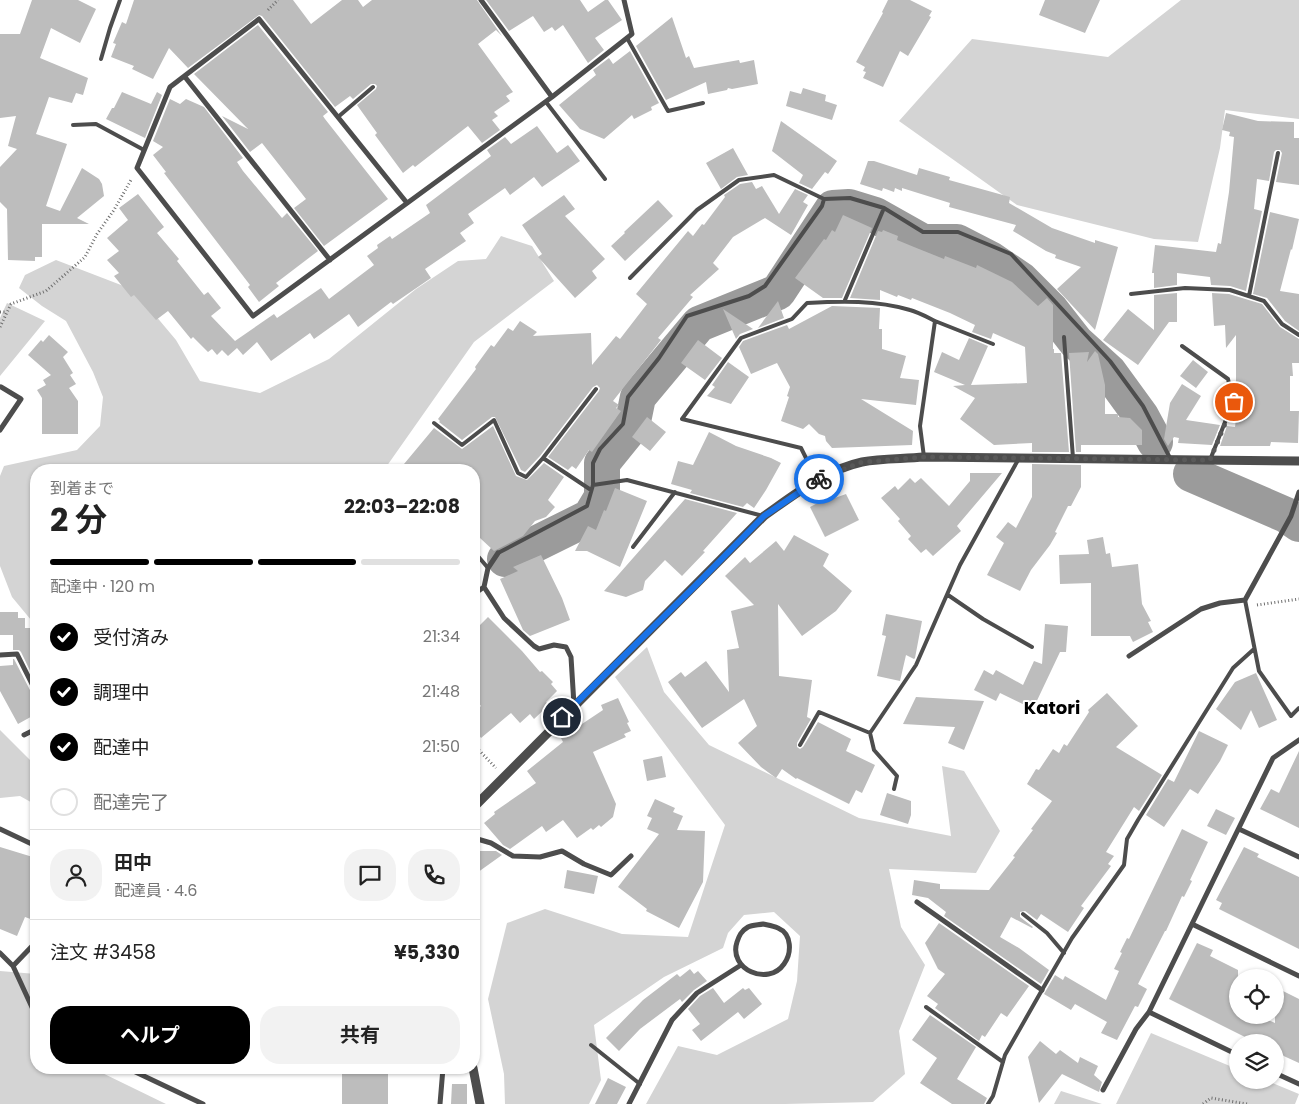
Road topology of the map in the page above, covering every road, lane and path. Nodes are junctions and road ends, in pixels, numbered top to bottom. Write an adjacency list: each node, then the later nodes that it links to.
1 (120, 0): 5 (lane)
2 (481, 0): 8 (street)
3 (624, 0): 4 (street)
4 (627, 38): 8 (street); 10 (lane)
5 (101, 59)
6 (185, 77): 11 (street); 13 (street); 20 (street)
7 (373, 88): 11 (lane)
8 (552, 97): 9 (street)
9 (546, 102): 16 (lane); 18 (street)
10 (703, 103)
11 (338, 117): 18 (street)
12 (72, 125): 13 (lane)
13 (144, 150): 15 (street)
14 (1278, 152): 23 (lane)
15 (137, 168): 20 (street); 26 (path)
16 (605, 179)
17 (824, 199): 19 (lane); 21 (lane); 45 (lane)
18 (407, 203): 20 (street)
19 (883, 209): 24 (lane); 41 (lane)
20 (330, 260)
21 (630, 278)
22 (1131, 294): 23 (lane)
23 (1249, 296): 29 (lane)
24 (845, 300): 27 (lane); 44 (lane)
25 (0, 312): 26 (path)
26 (8, 312): 28 (path)
27 (935, 321): 31 (lane); 37 (lane)
28 (0, 327)
29 (1299, 335)
30 (1064, 337): 40 (lane)
31 (993, 344)
32 (1182, 346): 42 (lane)
33 (1, 387): 36 (street)
34 (596, 389): 38 (lane)
35 (434, 423): 38 (lane)
36 (0, 430)
37 (924, 457): 39 (street); 44 (street)
38 (543, 458): 46 (lane)
39 (1019, 458): 40 (street); 56 (lane)
40 (1073, 458): 41 (street)
41 (1171, 460): 42 (street)
42 (1210, 460): 43 (street)
43 (1299, 461)
44 (817, 480): 49 (street)
45 (593, 485): 46 (lane); 47 (lane)
46 (591, 490): 51 (lane)
47 (675, 492): 49 (lane); 50 (lane)
48 (1299, 492): 58 (street)
49 (764, 516): 64 (street)
50 (633, 547)
51 (498, 554): 53 (street)
52 (480, 559): 53 (lane)
53 (488, 568): 54 (street)
54 (484, 587): 55 (street); 64 (street)
55 (480, 590)
56 (948, 594): 59 (lane); 67 (lane)
57 (1299, 599): 58 (path)
58 (1246, 603): 60 (lane); 62 (street)
59 (1032, 647)
60 (1254, 649): 65 (lane); 86 (lane)
61 (0, 655): 63 (street)
62 (1129, 656)
63 (30, 680)
64 (574, 705): 72 (street)
65 (1299, 708)
66 (30, 732): 68 (street)
67 (870, 733): 70 (lane); 73 (lane)
68 (24, 735)
69 (1299, 740): 76 (street)
70 (800, 745)
71 (480, 751): 72 (path)
72 (504, 776): 74 (street)
73 (894, 789)
74 (480, 801)
75 (0, 829): 78 (street)
76 (1239, 829): 80 (street); 83 (street)
77 (480, 839): 79 (street)
78 (30, 843)
79 (631, 856)
80 (1299, 857)
81 (917, 902): 90 (street)
82 (1023, 914): 86 (lane)
83 (1192, 924): 89 (street); 93 (street)
84 (30, 948): 87 (street)
85 (0, 953): 87 (street)
86 (1064, 953): 90 (lane)
87 (13, 966): 91 (street)
88 (741, 966): 88 (street); 101 (street)
89 (1299, 976)
90 (1042, 990): 96 (lane)
91 (30, 1003)
92 (926, 1007): 96 (lane)
93 (1149, 1012): 95 (street); 103 (street)
94 (591, 1045): 101 (lane)
95 (1229, 1051)
96 (1003, 1062): 108 (lane)
97 (140, 1074): 104 (street)
98 (442, 1074): 105 (street)
99 (474, 1074): 106 (street)
100 (1284, 1077): 102 (street)
101 (640, 1084): 107 (street)
102 (1299, 1084)
103 (1103, 1090)
104 (203, 1104)
105 (440, 1104)
106 (480, 1104)
107 (629, 1104)
108 (988, 1104)
109 (1203, 1104): 110 (path)
110 (1247, 1104)

